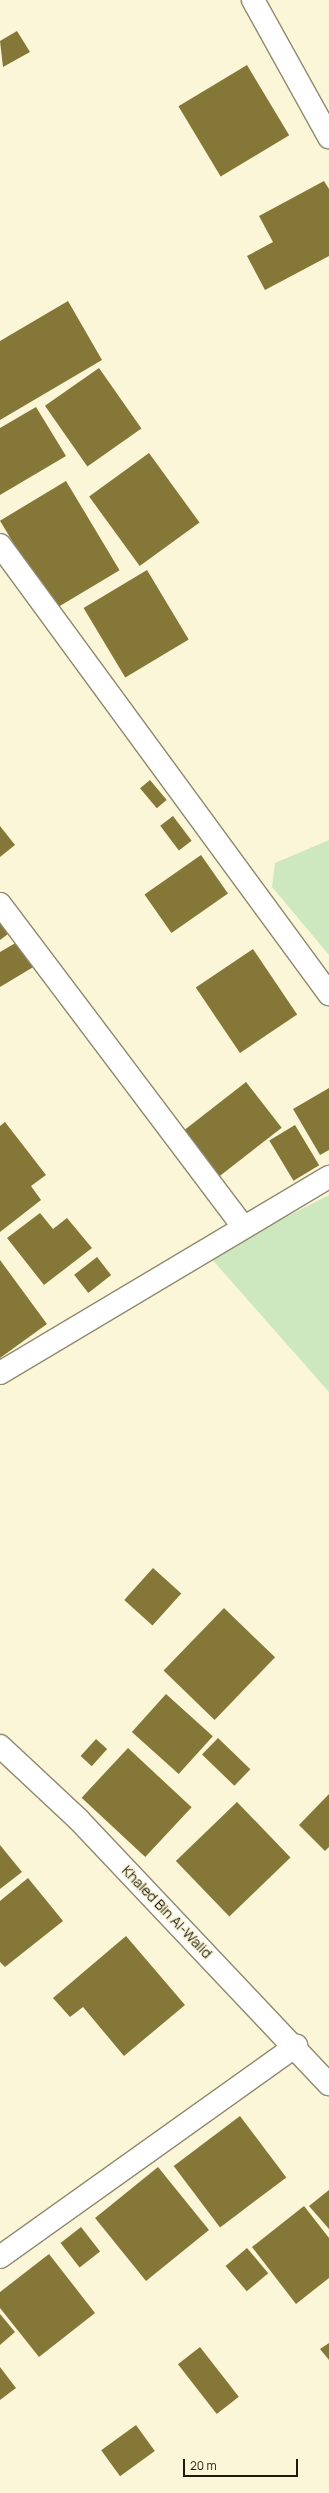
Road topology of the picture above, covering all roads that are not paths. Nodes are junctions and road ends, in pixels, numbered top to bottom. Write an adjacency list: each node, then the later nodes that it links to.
1 (253, 0): 2 (street)
2 (329, 137)
3 (0, 545): 5 (street)
4 (0, 904): 7 (street)
5 (329, 994)
6 (329, 1177): 7 (street)
7 (243, 1227): 8 (street)
8 (0, 1373)
9 (0, 1746): 10 (street, Khaled Bin Al-Walid)
10 (296, 2046): 11 (street, Khaled Bin Al-Walid); 12 (street)
11 (329, 2084)
12 (0, 2257)

